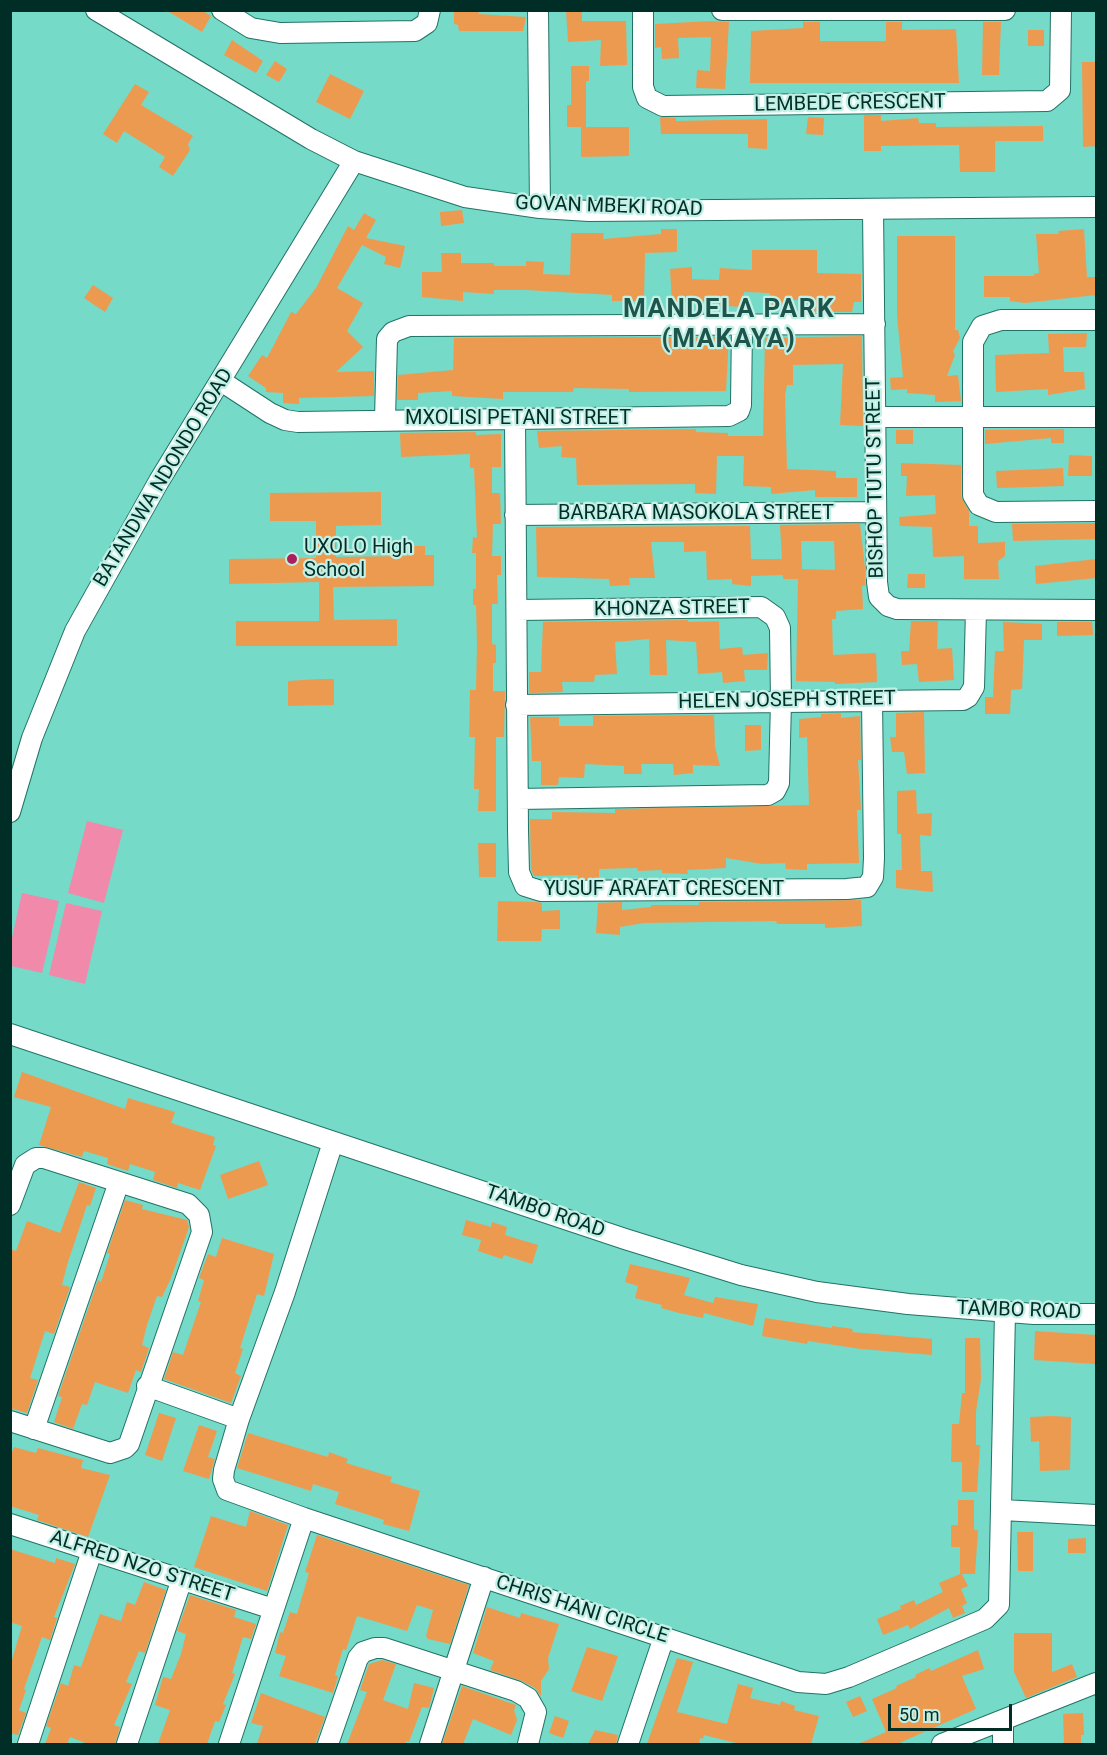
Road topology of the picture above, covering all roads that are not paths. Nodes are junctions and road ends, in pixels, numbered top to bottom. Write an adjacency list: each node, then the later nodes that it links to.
1 (96, 10): 9 (street, GOVAN MBEKI ROAD)
2 (222, 10): 3 (street)
3 (430, 10)
4 (538, 10): 11 (street)
5 (643, 10): 8 (street, LEMBEDE CRESCENT)
6 (722, 10): 7 (street)
7 (1005, 10)
8 (1061, 10)
9 (354, 161): 11 (street, GOVAN MBEKI ROAD); 16 (street, BATANDWA NDONDO ROAD)
10 (1096, 207): 12 (street, GOVAN MBEKI ROAD)
11 (540, 208): 12 (street, GOVAN MBEKI ROAD)
12 (873, 209): 14 (street, BISHOP TUTU STREET)
13 (1096, 320): 18 (street)
14 (875, 324): 15 (street); 17 (street, BISHOP TUTU STREET)
15 (742, 325): 20 (street); 21 (street, MXOLISI PETANI STREET)
16 (221, 381): 20 (street, MXOLISI PETANI STREET); 32 (street, BATANDWA NDONDO ROAD)
17 (874, 417): 18 (street); 22 (street, BISHOP TUTU STREET)
18 (973, 417): 19 (street); 23 (street)
19 (1096, 417)
20 (385, 419): 21 (street, MXOLISI PETANI STREET)
21 (515, 420): 24 (street, YUSUF ARAFAT CRESCENT)
22 (876, 512): 24 (street, BARBARA MASOKOLA STREET); 26 (street, BISHOP TUTU STREET)
23 (1096, 512)
24 (515, 514): 25 (street, YUSUF ARAFAT CRESCENT)
25 (517, 610): 29 (street, KHONZA STREET); 30 (street, YUSUF ARAFAT CRESCENT)
26 (976, 610): 27 (street, BISHOP TUTU STREET); 28 (street, HELEN JOSEPH STREET)
27 (1096, 610)
28 (872, 700): 29 (street, HELEN JOSEPH STREET); 31 (street, YUSUF ARAFAT CRESCENT)
29 (781, 701): 30 (street, HELEN JOSEPH STREET); 31 (street, KHONZA STREET)
30 (516, 705): 31 (street, YUSUF ARAFAT CRESCENT)
31 (518, 799)
32 (12, 800)
33 (10, 1034): 34 (street, TAMBO ROAD)
34 (333, 1142): 37 (street, TAMBO ROAD); 40 (street, CHRIS HANI CIRCLE)
35 (119, 1182): 36 (street); 39 (street); 42 (street)
36 (10, 1205)
37 (1005, 1312): 38 (street, TAMBO ROAD); 43 (street, CHRIS HANI CIRCLE)
38 (1096, 1314)
39 (147, 1386): 40 (street); 42 (street)
40 (239, 1419): 45 (street, CHRIS HANI CIRCLE)
41 (10, 1421): 42 (street)
42 (34, 1429)
43 (1002, 1510): 44 (street); 51 (street, CHRIS HANI CIRCLE)
44 (1096, 1515)
45 (304, 1518): 48 (street, CHRIS HANI CIRCLE); 50 (street)
46 (10, 1524): 47 (street, ALFRED NZO STREET)
47 (92, 1551): 49 (street, ALFRED NZO STREET); 55 (street)
48 (484, 1577): 51 (street, CHRIS HANI CIRCLE); 52 (street)
49 (182, 1579): 50 (street, ALFRED NZO STREET); 56 (street)
50 (273, 1609): 57 (street)
51 (664, 1637): 61 (street)
52 (454, 1672): 58 (street); 59 (street); 60 (street)
53 (1096, 1683): 54 (street)
54 (1003, 1720): 62 (street); 63 (street)
55 (28, 1744)
56 (128, 1744)
57 (229, 1744)
58 (328, 1744)
59 (430, 1744)
60 (528, 1744)
61 (628, 1744)
62 (942, 1744)
63 (1004, 1744)

